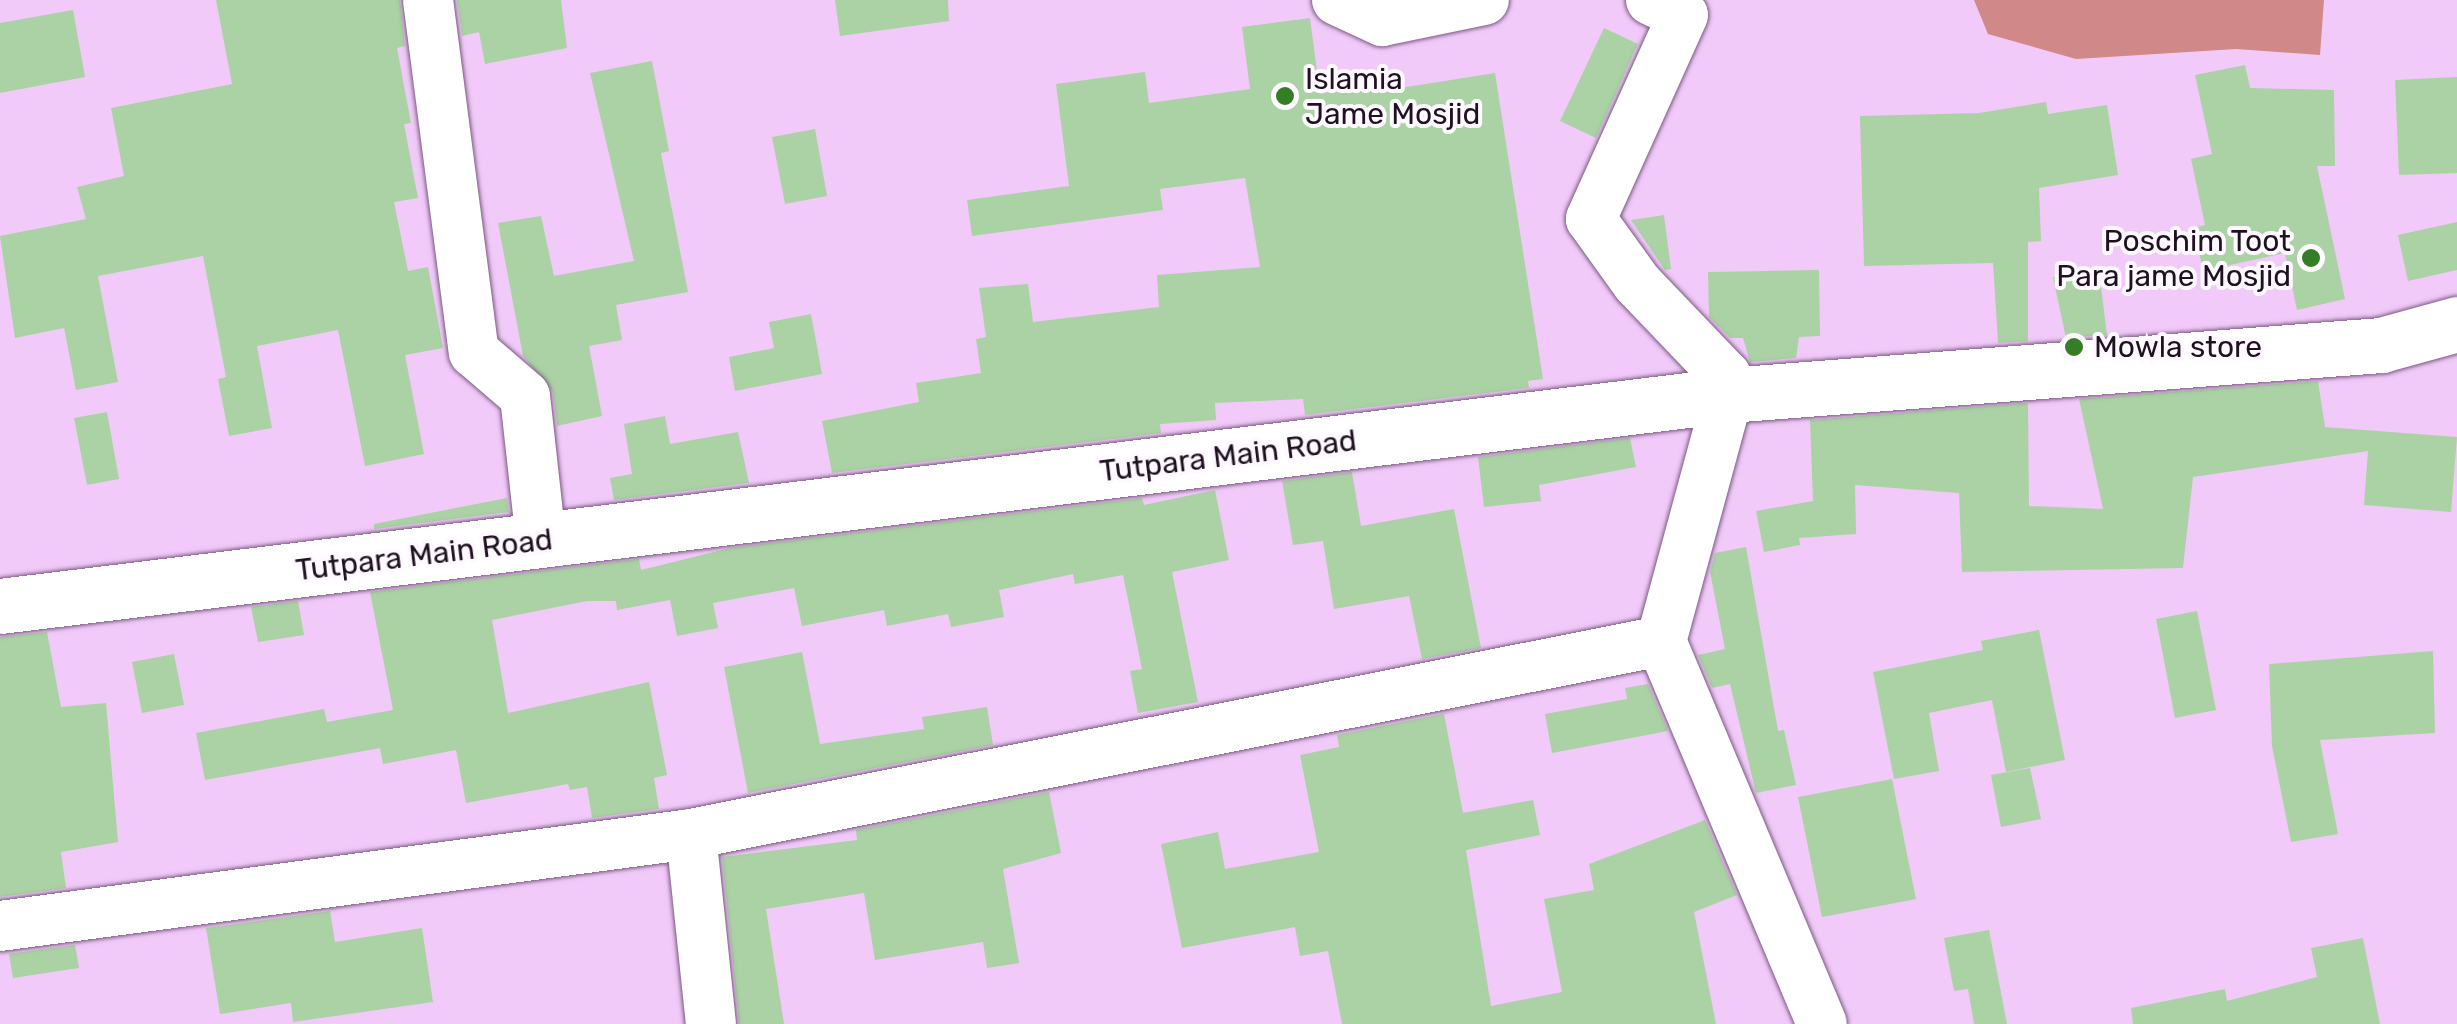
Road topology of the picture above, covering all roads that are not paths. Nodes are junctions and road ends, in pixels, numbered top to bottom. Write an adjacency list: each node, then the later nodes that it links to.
1 (428, 0): 7 (street)
2 (1337, 0): 3 (street)
3 (1484, 0)
4 (1650, 0): 6 (street)
5 (2457, 324): 6 (street, Tutpara Main Road)
6 (1727, 386): 7 (street, Tutpara Main Road); 9 (street)
7 (540, 540): 8 (street, Tutpara Main Road)
8 (0, 606)
9 (1660, 642): 10 (street); 13 (street)
10 (690, 834): 11 (street); 12 (street)
11 (0, 926)
12 (711, 1024)
13 (1822, 1024)

